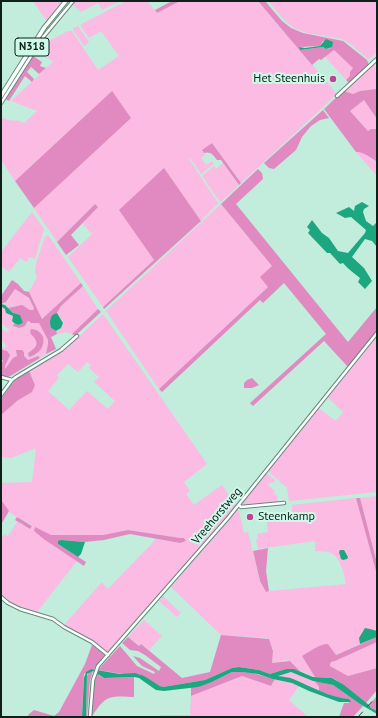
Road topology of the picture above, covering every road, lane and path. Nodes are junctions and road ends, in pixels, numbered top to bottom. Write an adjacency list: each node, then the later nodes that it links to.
1 (66, 1): 4 (main road, N318)
2 (73, 1): 6 (street)
3 (377, 58): 5 (street)
4 (1, 96)
5 (337, 96)
6 (1, 103)
7 (377, 333): 13 (street, Vreehorstweg)
8 (77, 336): 10 (street)
9 (1, 377): 10 (street)
10 (12, 380): 11 (street)
11 (1, 396)
12 (284, 503): 13 (street)
13 (239, 505): 15 (street, Vreehorstweg)
14 (1, 597): 15 (street)
15 (108, 655): 16 (street, Vreehorstweg)
16 (90, 717)

